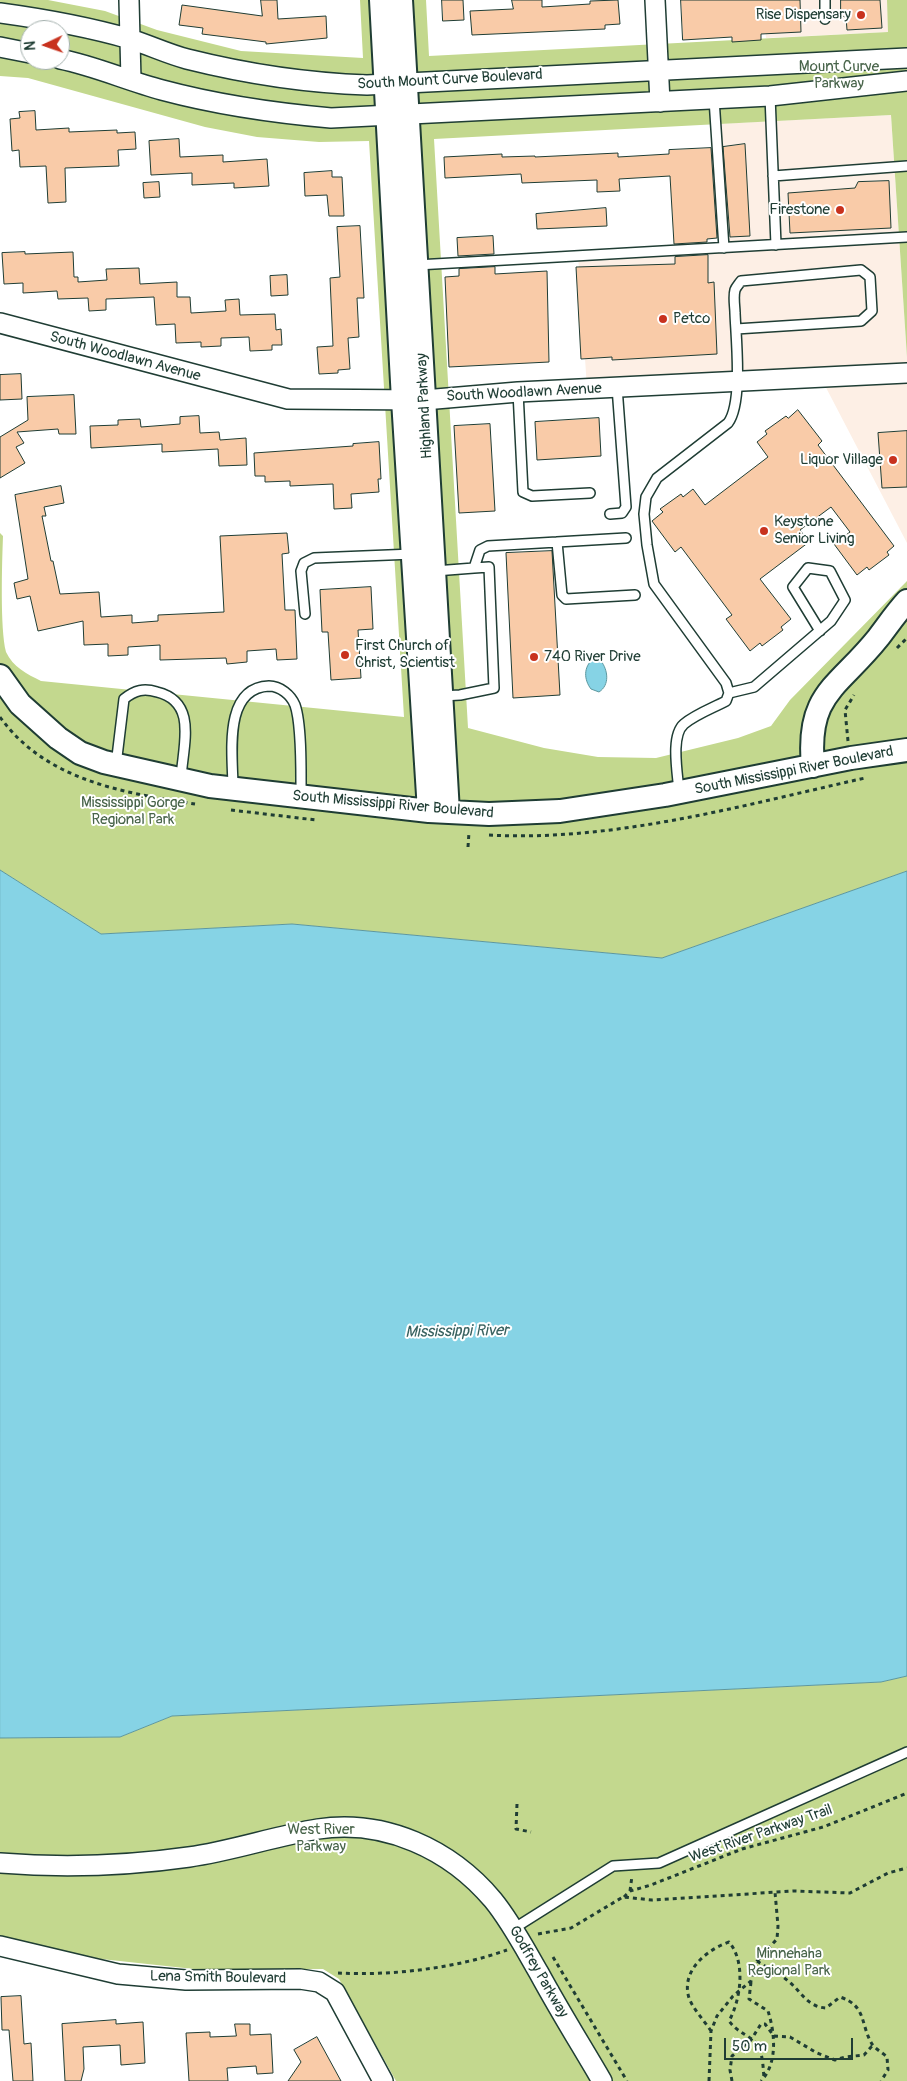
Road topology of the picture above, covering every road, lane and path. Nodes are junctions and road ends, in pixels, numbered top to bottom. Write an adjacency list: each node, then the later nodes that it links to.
1 (129, 0): 8 (street)
2 (381, 0): 16 (street, Highland Parkway)
3 (401, 0): 16 (street, Highland Parkway)
4 (655, 0): 13 (street)
5 (825, 0): 7 (lane)
6 (0, 14): 8 (street, South Mount Curve Boulevard)
7 (825, 19)
8 (132, 39): 14 (street); 16 (street, South Mount Curve Boulevard)
9 (0, 47): 10 (street)
10 (20, 51)
11 (907, 58): 13 (street, South Mount Curve Boulevard)
12 (70, 62): 14 (street)
13 (658, 69): 16 (street, South Mount Curve Boulevard); 19 (street)
14 (131, 80): 20 (street)
15 (907, 81): 17 (street)
16 (395, 83): 20 (street, Highland Parkway)
17 (770, 96): 18 (street); 22 (lane)
18 (714, 99): 19 (street); 25 (lane)
19 (660, 102): 20 (street)
20 (397, 116): 26 (street, Highland Parkway); 33 (street, Highland Parkway)
21 (907, 166): 22 (lane)
22 (773, 176): 24 (lane)
23 (907, 237): 24 (lane)
24 (776, 245): 25 (lane)
25 (724, 248): 26 (lane)
26 (417, 265): 33 (street, Highland Parkway)
27 (0, 323): 33 (street, South Woodlawn Avenue)
28 (736, 329): 28 (lane); 30 (lane)
29 (907, 373): 30 (street, South Woodlawn Avenue)
30 (737, 382): 31 (street, South Woodlawn Avenue); 49 (lane)
31 (618, 387): 32 (street, South Woodlawn Avenue); 35 (lane)
32 (518, 392): 33 (street, South Woodlawn Avenue); 34 (lane)
33 (414, 400): 38 (street, Highland Parkway)
34 (590, 493)
35 (610, 514)
36 (626, 538): 37 (lane)
37 (557, 542): 39 (lane); 40 (lane)
38 (421, 566): 39 (lane); 42 (lane); 50 (street, Highland Parkway)
39 (474, 568): 50 (lane)
40 (635, 595)
41 (907, 601): 46 (street)
42 (305, 614)
43 (907, 623): 46 (street)
44 (820, 631): 44 (lane); 49 (lane)
45 (907, 638): 46 (path)
46 (885, 645): 54 (street)
47 (0, 676): 53 (street, South Mississippi River Boulevard)
48 (858, 690): 51 (path)
49 (729, 693): 58 (lane)
50 (432, 699): 60 (street, Highland Parkway)
51 (848, 736)
52 (907, 750): 54 (street, South Mississippi River Boulevard)
53 (116, 766): 56 (street, South Mississippi River Boulevard); 56 (lane)
54 (813, 766): 58 (street, South Mississippi River Boulevard)
55 (854, 780): 62 (path)
56 (181, 781): 57 (street, South Mississippi River Boulevard)
57 (233, 790): 59 (street, South Mississippi River Boulevard); 59 (lane)
58 (680, 792): 60 (street, South Mississippi River Boulevard)
59 (301, 797): 60 (street, South Mississippi River Boulevard)
60 (439, 811)
61 (477, 835): 63 (path)
62 (485, 835)
63 (468, 847)
64 (907, 1752): 74 (lane)
65 (907, 1794): 71 (path, West River Parkway Trail)
66 (516, 1804): 67 (path)
67 (531, 1832)
68 (0, 1863): 74 (street, Godfrey Parkway)
69 (907, 1868): 72 (path)
70 (632, 1876): 71 (path)
71 (630, 1891): 73 (path, West River Parkway Trail)
72 (775, 1892): 73 (path); 79 (path)
73 (623, 1898): 75 (path, West River Parkway Trail)
74 (513, 1929): 89 (street, Godfrey Parkway)
75 (543, 1942)
76 (0, 1946): 88 (street, Lena Smith Boulevard)
77 (510, 1949): 80 (path)
78 (548, 1950): 90 (path)
79 (757, 1961): 81 (path); 86 (path)
80 (331, 1972)
81 (751, 1981): 82 (path); 84 (path)
82 (739, 1990): 83 (path); 83 (path); 85 (path)
83 (711, 2031): 91 (path)
84 (774, 2036): 85 (path); 86 (path); 87 (path)
85 (751, 2040): 87 (path); 92 (path)
86 (872, 2046): 93 (path)
87 (762, 2079)
88 (384, 2081)
89 (602, 2081)
90 (628, 2081)
91 (709, 2081)
92 (732, 2081)
93 (881, 2081)

